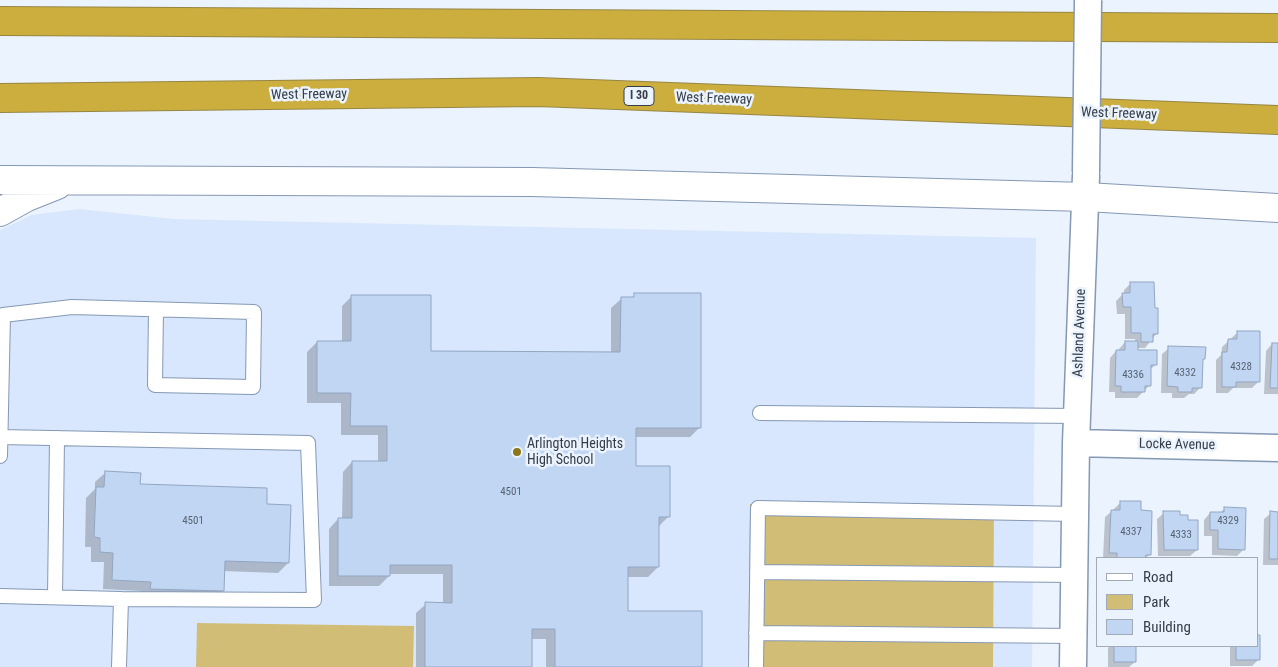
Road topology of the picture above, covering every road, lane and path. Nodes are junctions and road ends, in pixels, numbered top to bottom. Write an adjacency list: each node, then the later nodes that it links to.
1 (1088, 0): 8 (street, Ashland Avenue, bridge)
2 (0, 21): 3 (highway)
3 (1278, 28)
4 (0, 98): 5 (highway, West Freeway / I 30)
5 (1278, 120)
6 (71, 179): 7 (main road); 8 (main road); 10 (main road)
7 (0, 180)
8 (1086, 185): 9 (main road); 13 (street, Ashland Avenue)
9 (1278, 208)
10 (0, 212)
11 (156, 310): 11 (lane); 14 (lane)
12 (760, 413): 13 (lane)
13 (1076, 416): 16 (street, Ashland Avenue)
14 (0, 437): 15 (lane); 18 (lane)
15 (57, 438): 23 (lane); 24 (lane)
16 (1076, 443): 17 (street, Locke Avenue); 19 (street, Ashland Avenue)
17 (1278, 448)
18 (0, 456)
19 (1075, 514): 20 (lane); 21 (street, Ashland Avenue)
20 (757, 572): 21 (lane); 25 (lane)
21 (1074, 575): 26 (street, Ashland Avenue)
22 (0, 596): 23 (lane)
23 (55, 597): 24 (lane)
24 (122, 599): 27 (lane)
25 (756, 633): 26 (lane); 28 (lane)
26 (1074, 636): 29 (street, Ashland Avenue)
27 (119, 667)
28 (756, 667)
29 (1073, 667)

